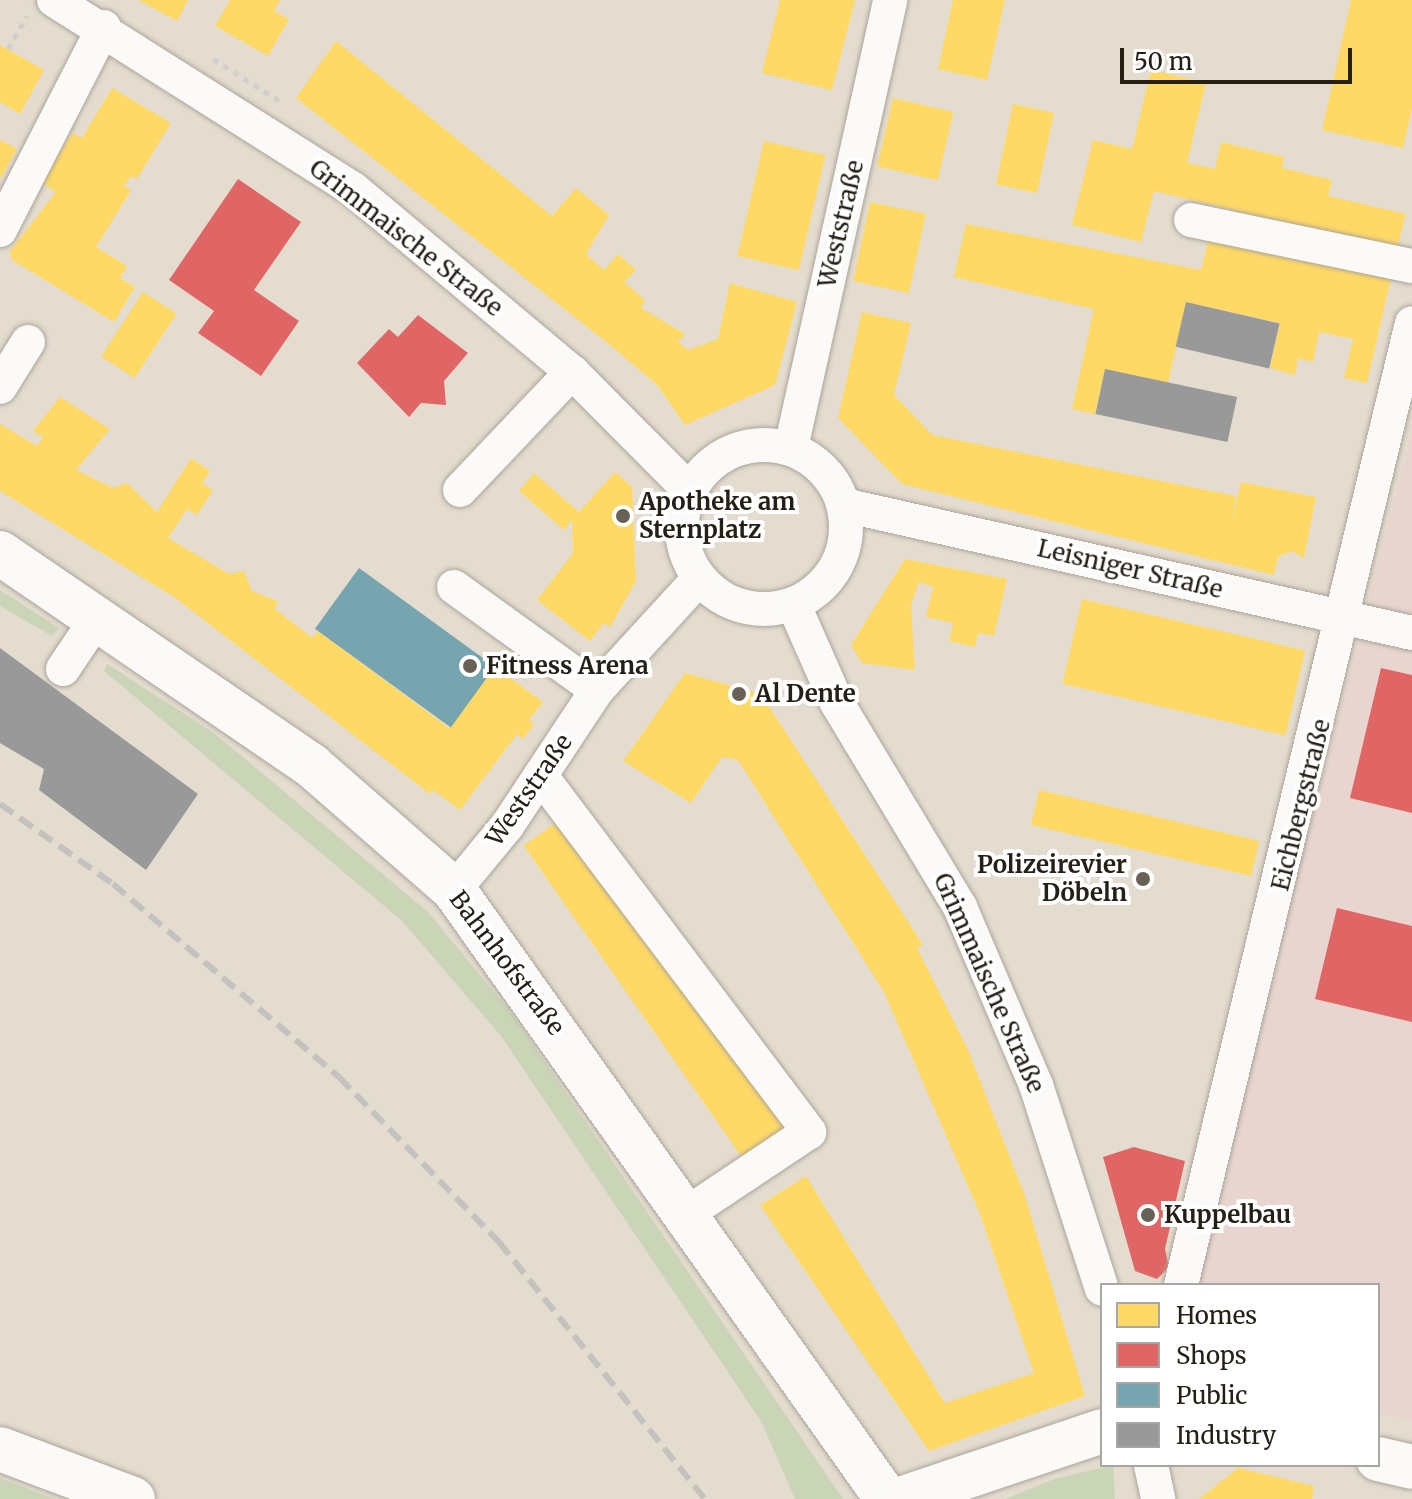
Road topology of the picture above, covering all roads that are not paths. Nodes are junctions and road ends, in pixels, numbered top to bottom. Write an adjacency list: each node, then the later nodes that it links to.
1 (54, 0): 3 (street, Grimmaische Straße)
2 (890, 0): 11 (street, Weststraße)
3 (104, 27): 5 (street); 9 (street, Grimmaische Straße)
4 (1191, 220): 6 (street)
5 (2, 223)
6 (1412, 266)
7 (1412, 323): 20 (street, Eichbergstraße)
8 (28, 342): 10 (street)
9 (572, 372): 12 (street, Grimmaische Straße); 13 (street)
10 (0, 387)
11 (791, 448): 12 (street); 14 (street)
12 (688, 489): 16 (street)
13 (460, 490)
14 (848, 506): 18 (street); 20 (street, Leisniger Straße)
15 (0, 553): 19 (main road, Bahnhofstraße)
16 (697, 581): 18 (street); 23 (street, Weststraße)
17 (454, 587): 23 (street)
18 (795, 608): 27 (street, Grimmaische Straße)
19 (98, 617): 22 (street); 25 (main road, Bahnhofstraße)
20 (1346, 618): 21 (street, Leisniger Straße); 28 (street, Eichbergstraße)
21 (1412, 633)
22 (63, 669)
23 (597, 690): 24 (street, Weststraße)
24 (541, 776): 25 (street, Weststraße); 26 (street)
25 (454, 890): 26 (main road, Bahnhofstraße)
26 (686, 1214): 35 (main road, Bahnhofstraße)
27 (1100, 1283)
28 (1181, 1283)
29 (1100, 1432): 36 (main road)
30 (0, 1449): 34 (main road)
31 (1380, 1459): 33 (main road)
32 (1151, 1467): 37 (street)
33 (1412, 1467)
34 (133, 1499)
35 (887, 1499)
36 (900, 1499)
37 (1158, 1499)

